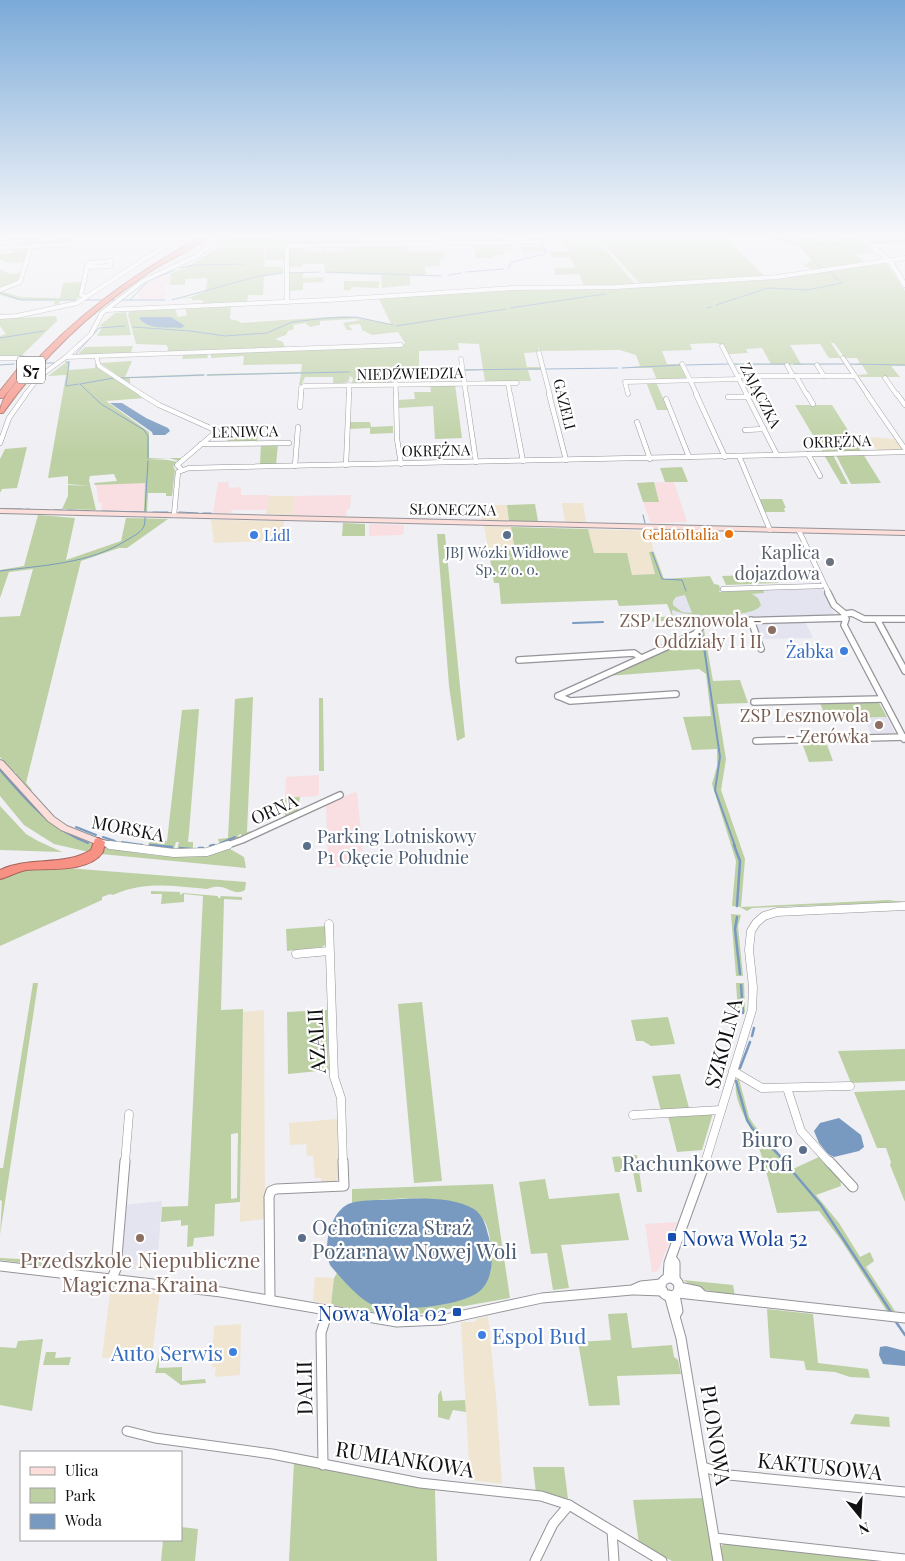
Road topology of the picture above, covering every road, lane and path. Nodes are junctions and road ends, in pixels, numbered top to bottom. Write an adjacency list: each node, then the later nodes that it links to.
1 (53, 309): 6 (street)
2 (89, 309): 32 (highway, S7)
3 (91, 309): 39 (highway, S7)
4 (132, 309): 5 (street)
5 (106, 310): 11 (street)
6 (0, 317)
7 (401, 345): 10 (street)
8 (722, 346): 23 (street, ZAJĄCZKA)
9 (539, 353): 54 (street, GAZELI)
10 (96, 356): 11 (street); 46 (street)
11 (66, 357): 44 (street)
12 (0, 358): 13 (street)
13 (23, 358)
14 (843, 358): 22 (street)
15 (461, 359): 26 (street)
16 (682, 364): 25 (street)
17 (786, 365): 20 (street)
18 (817, 365): 21 (street)
19 (395, 372): 29 (street)
20 (794, 376): 21 (street); 23 (street); 36 (street)
21 (824, 376): 22 (street)
22 (855, 376): 47 (street)
23 (738, 378): 25 (street); 34 (street, ZAJĄCZKA)
24 (886, 378): 37 (street)
25 (690, 381): 31 (street); 51 (street)
26 (465, 382): 27 (street, NIEDŹWIEDZIA); 29 (street, NIEDŹWIEDZIA); 56 (street)
27 (508, 382): 28 (street, NIEDŹWIEDZIA); 55 (street)
28 (517, 382)
29 (395, 384): 30 (street, NIEDŹWIEDZIA); 57 (street)
30 (349, 385): 38 (street, NIEDŹWIEDZIA); 58 (street)
31 (628, 394)
32 (0, 396)
33 (728, 397): 34 (street)
34 (748, 397): 42 (street, ZAJĄCZKA)
35 (666, 399): 53 (street)
36 (813, 404)
37 (905, 405)
38 (300, 407)
39 (0, 411)
40 (637, 422): 52 (street)
41 (298, 427): 59 (street)
42 (764, 429): 43 (street); 49 (street, ZAJĄCZKA)
43 (744, 430)
44 (0, 443)
45 (289, 443): 46 (street, LENIWCA)
46 (200, 444): 60 (street)
47 (905, 450): 48 (street, OKRĘŻNA)
48 (808, 454): 49 (street, OKRĘŻNA); 61 (street)
49 (777, 455): 50 (street, OKRĘŻNA)
50 (739, 456): 51 (street, OKRĘŻNA); 64 (street)
51 (725, 457): 53 (street, OKRĘŻNA)
52 (650, 458): 53 (street, OKRĘŻNA); 54 (street, OKRĘŻNA)
53 (688, 458)
54 (566, 460): 55 (street, OKRĘŻNA)
55 (523, 461): 56 (street, OKRĘŻNA)
56 (476, 462): 57 (street, OKRĘŻNA)
57 (401, 464): 58 (street, OKRĘŻNA)
58 (346, 465): 59 (street, OKRĘŻNA)
59 (295, 466): 60 (street, OKRĘŻNA)
60 (181, 469): 63 (street)
61 (820, 476)
62 (0, 511): 63 (main road, SŁONECZNA)
63 (174, 515): 64 (main road, SŁONECZNA)
64 (770, 530): 65 (main road, SŁONECZNA)
65 (799, 531): 66 (main road, SŁONECZNA); 69 (street)
66 (905, 534)
67 (821, 586): 68 (street)
68 (723, 589)
69 (832, 600): 70 (street)
70 (847, 617): 71 (street); 73 (street); 76 (street)
71 (857, 618): 74 (street); 75 (street)
72 (905, 619): 74 (street)
73 (751, 620): 77 (street); 78 (street)
74 (889, 620): 75 (street)
75 (878, 621): 80 (street)
76 (846, 628): 82 (street)
77 (761, 649)
78 (641, 658): 79 (street); 81 (street)
79 (519, 660)
80 (905, 671)
81 (676, 694)
82 (882, 699): 83 (street); 84 (street)
83 (754, 702)
84 (904, 738): 85 (street)
85 (756, 742)
86 (0, 763): 88 (main road, MORSKA)
87 (340, 795): 89 (street, ORNA)
88 (100, 842): 89 (street, MORSKA); 90 (highway)
89 (219, 849)
90 (0, 875)
91 (905, 906): 95 (street, SZKOLNA)
92 (329, 924): 93 (street, AZALII)
93 (329, 950): 94 (street); 105 (street, AZALII)
94 (296, 954)
95 (733, 1071): 97 (street); 98 (street, SZKOLNA)
96 (850, 1086): 97 (street)
97 (787, 1088): 101 (street)
98 (721, 1110): 100 (street); 104 (street, SZKOLNA)
99 (129, 1114): 103 (street)
100 (633, 1115)
101 (853, 1187)
102 (0, 1266): 103 (street)
103 (112, 1278): 105 (street)
104 (671, 1288): 106 (street); 107 (street); 110 (street, PLONOWA)
105 (270, 1300): 106 (street)
106 (328, 1311): 109 (street, DALII)
107 (905, 1318)
108 (127, 1432): 109 (street, RUMIANKOWA)
109 (323, 1465): 112 (street, RUMIANKOWA)
110 (703, 1466): 111 (street, KAKTUSOWA); 114 (street, PLONOWA)
111 (905, 1492)
112 (569, 1505): 113 (street, RUMIANKOWA); 116 (street)
113 (612, 1531): 117 (street); 118 (street, RUMIANKOWA)
114 (714, 1538): 115 (street); 119 (street, PLONOWA)
115 (905, 1559)
116 (535, 1561)
117 (614, 1561)
118 (662, 1561)
119 (718, 1561)

